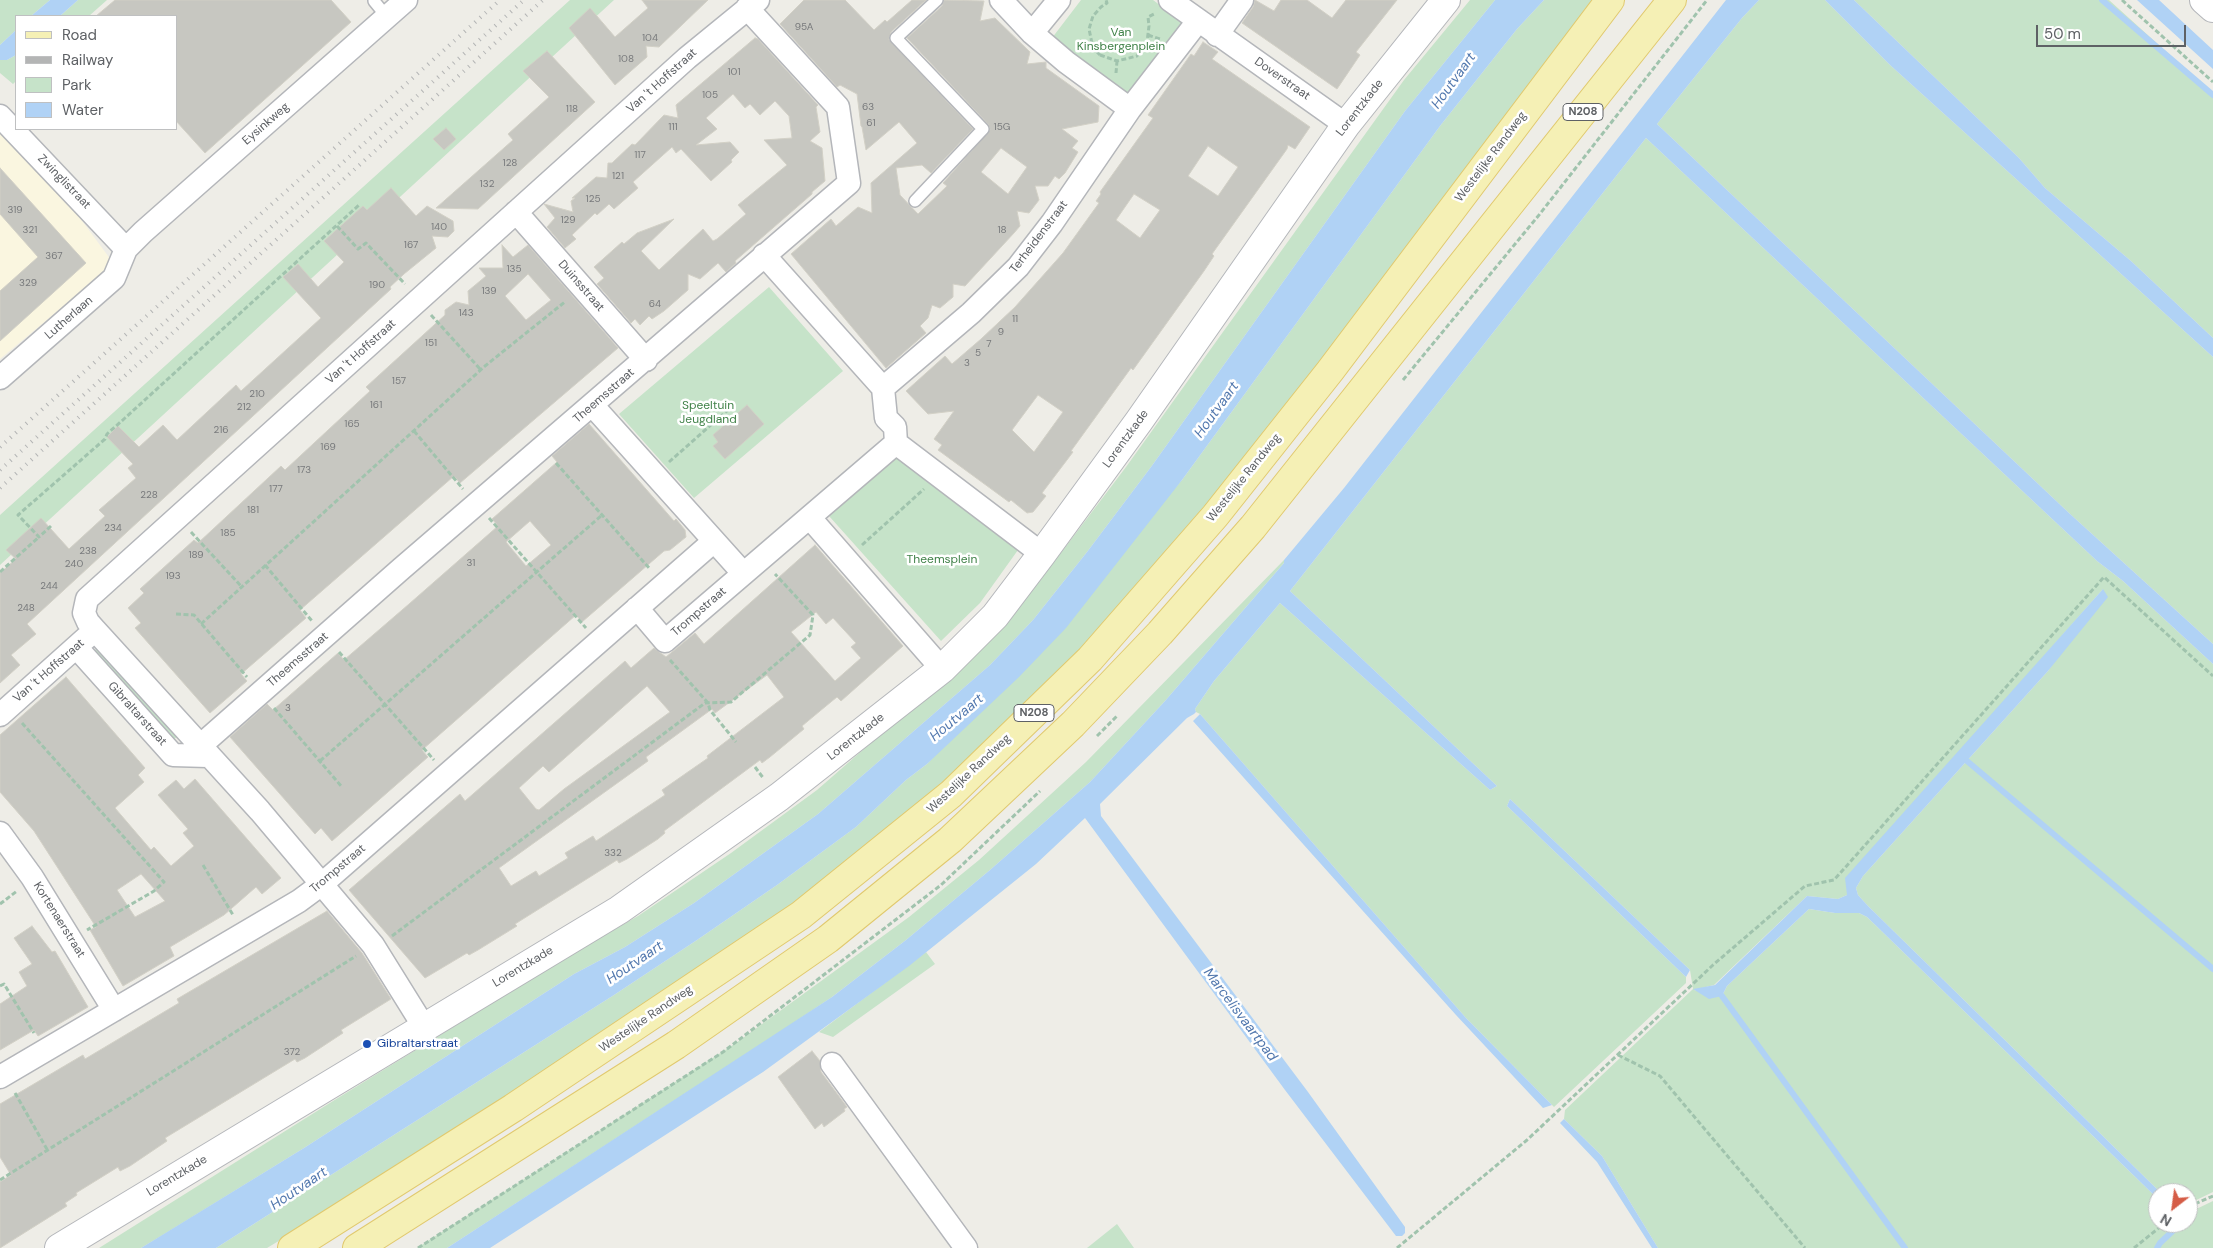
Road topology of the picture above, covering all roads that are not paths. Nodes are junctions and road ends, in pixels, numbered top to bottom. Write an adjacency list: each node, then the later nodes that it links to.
1 (406, 0): 13 (street, Eysinkweg)
2 (937, 0): 20 (lane)
3 (1001, 0): 15 (street)
4 (1059, 0): 15 (street)
5 (1242, 0): 16 (street)
6 (1446, 0): 19 (street, Lorentzkade)
7 (1610, 0): 46 (main road, Westelijke Randweg / N208)
8 (1672, 0): 47 (main road, N208)
9 (2204, 0): 12 (street)
10 (1174, 3): 14 (street)
11 (752, 4): 21 (street, Van 't Hoffstraat); 23 (street, Theemsstraat)
12 (2213, 8)
13 (380, 9): 22 (street, Eysinkweg)
14 (1198, 21): 16 (street, Doverstraat); 17 (street)
15 (1032, 33): 17 (street)
16 (1217, 35): 19 (street, Doverstraat)
17 (1130, 109): 26 (street, Terheidenstraat)
18 (0, 116): 22 (street, Zwinglistraat)
19 (1346, 125): 31 (street, Lorentzkade)
20 (915, 201)
21 (516, 212): 24 (street, Duinsstraat); 34 (street, Van 't Hoffstraat)
22 (126, 249): 25 (street, Lutherlaan)
23 (764, 255): 24 (street, Theemsstraat); 26 (street)
24 (646, 360): 27 (street, Theemsstraat)
25 (0, 378)
26 (883, 388): 28 (street)
27 (593, 406): 30 (street); 38 (street, Theemsstraat)
28 (896, 443): 29 (street); 31 (street)
29 (810, 518): 32 (street); 36 (street)
30 (714, 541): 32 (street); 33 (street, Trompstraat)
31 (1042, 554): 36 (street, Lorentzkade)
32 (744, 573): 33 (street, Trompstraat)
33 (637, 608): 40 (street, Trompstraat)
34 (95, 630): 35 (street, Van 't Hoffstraat); 38 (street, Gibraltarstraat)
35 (77, 648): 37 (street, Van 't Hoffstraat); 38 (street, Gibraltarstraat)
36 (942, 669): 42 (street, Lorentzkade)
37 (4, 711)
38 (204, 751): 40 (street, Gibraltarstraat)
39 (0, 833): 41 (street, Kortenaerstraat)
40 (322, 884): 41 (street, Trompstraat); 42 (street, Gibraltarstraat)
41 (114, 1010): 44 (street, Trompstraat)
42 (424, 1026): 45 (street, Lorentzkade)
43 (832, 1064): 48 (street)
44 (2, 1076)
45 (59, 1248)
46 (292, 1248)
47 (357, 1248)
48 (966, 1248)

